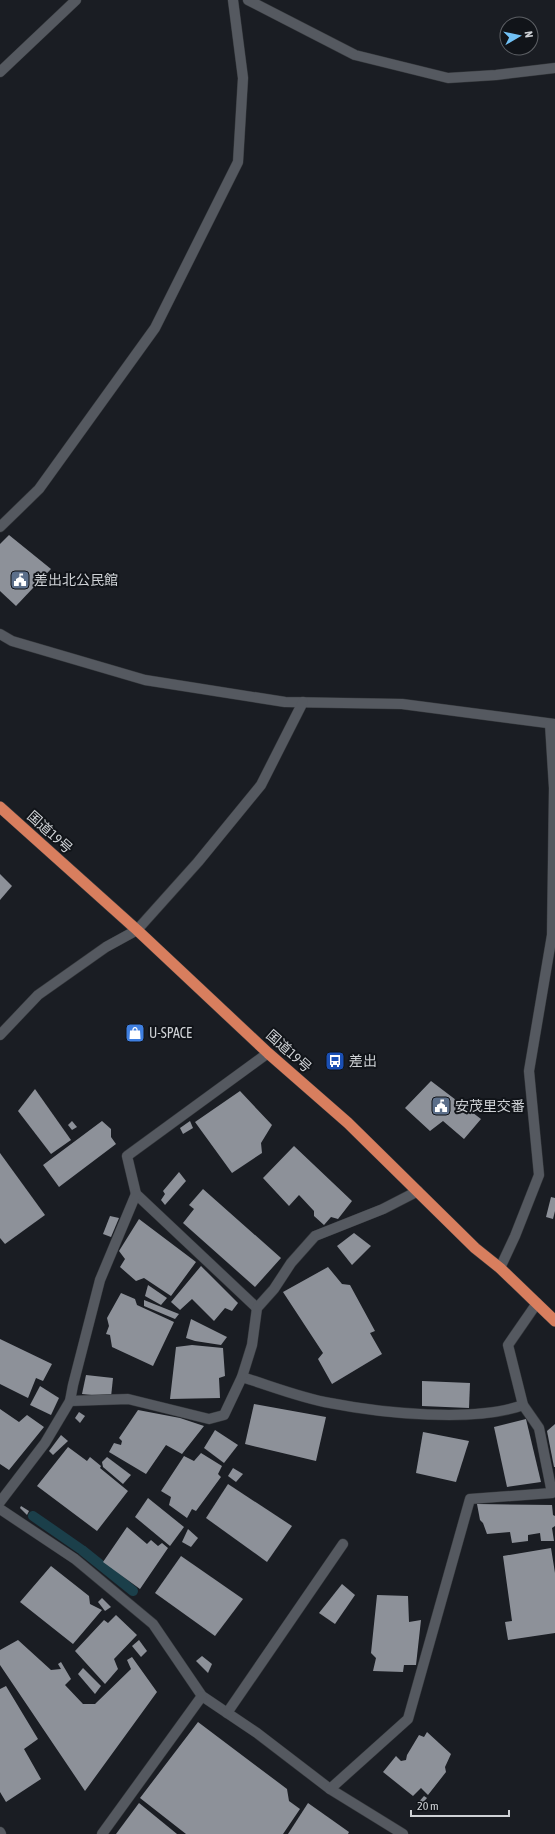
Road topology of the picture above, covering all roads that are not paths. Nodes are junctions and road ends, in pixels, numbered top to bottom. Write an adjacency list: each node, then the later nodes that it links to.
1 (76, 0): 5 (street)
2 (233, 0): 6 (street)
3 (248, 0): 4 (street)
4 (555, 68)
5 (0, 72)
6 (0, 527)
7 (0, 634): 8 (street)
8 (303, 702): 9 (street); 11 (street)
9 (553, 724): 16 (street)
10 (0, 807): 11 (highway, 国道19号)
11 (137, 930): 12 (street); 13 (highway, 国道19号)
12 (0, 1035)
13 (268, 1053): 14 (highway, 国道19号); 15 (street)
14 (418, 1191): 16 (highway, 国道19号); 18 (street)
15 (136, 1194): 18 (street); 21 (street)
16 (500, 1268): 17 (highway, 国道19号)
17 (537, 1303): 19 (highway, 国道19号); 22 (street)
18 (257, 1308): 20 (street)
19 (555, 1321)
20 (242, 1377): 21 (street); 22 (street)
21 (70, 1401): 23 (street)
22 (523, 1405): 27 (street)
23 (1, 1509): 25 (street)
24 (343, 1544): 26 (street)
25 (202, 1696): 26 (street); 28 (street)
26 (227, 1713): 27 (street)
27 (330, 1789): 29 (street)
28 (102, 1834)
29 (403, 1834)

